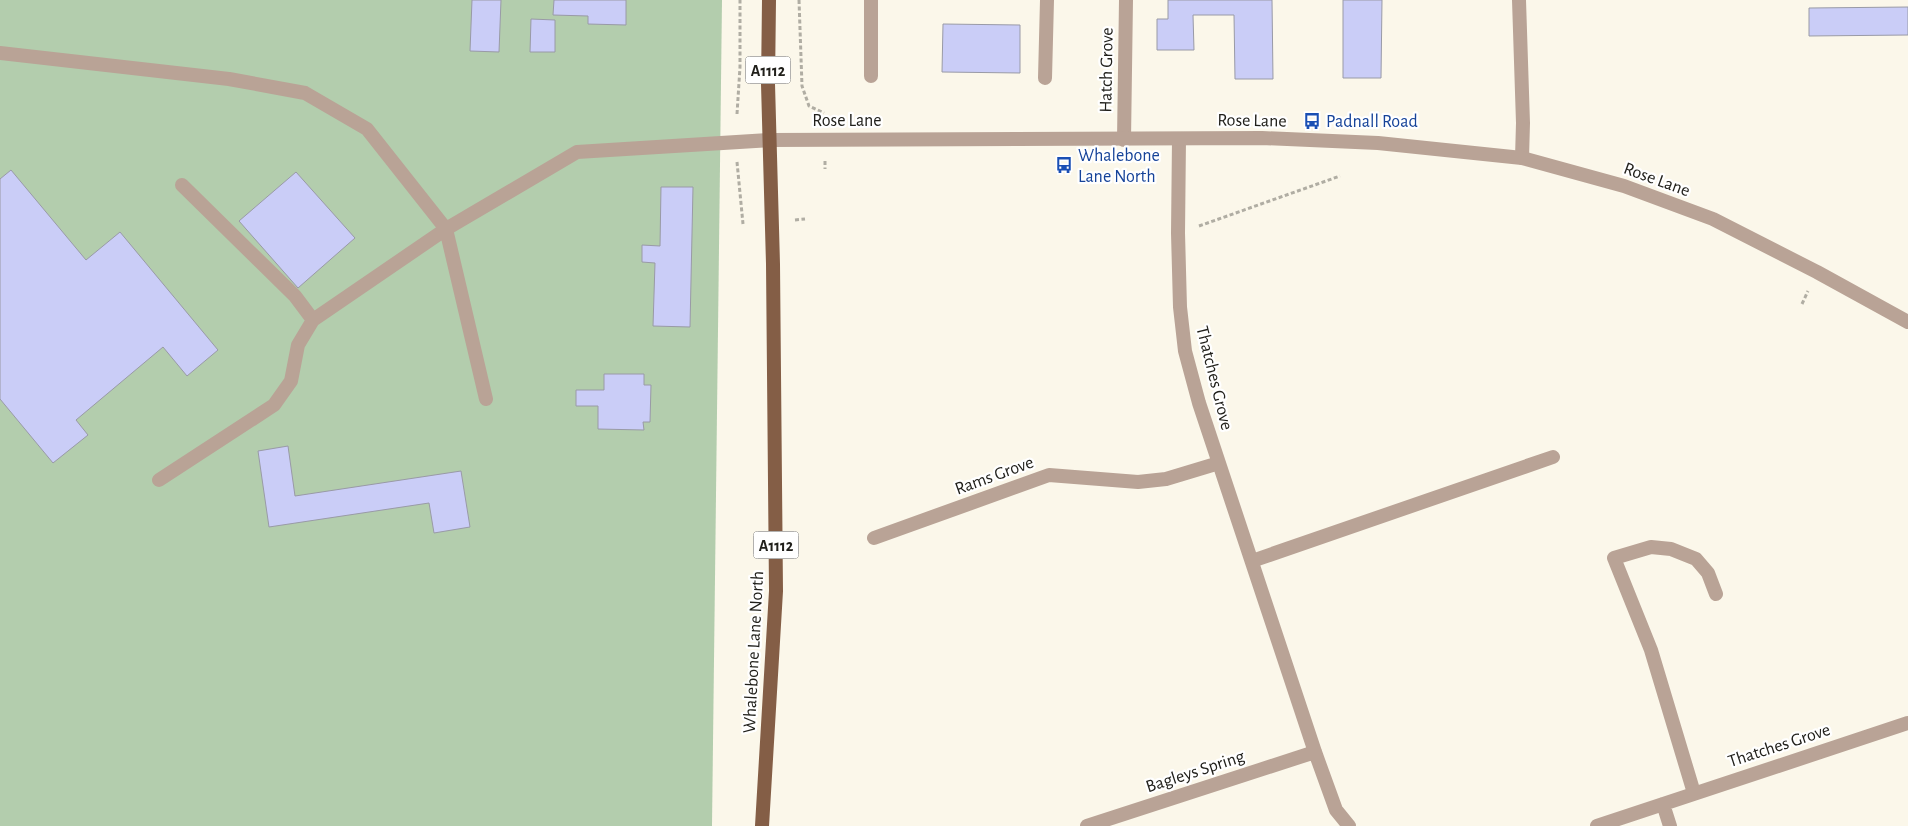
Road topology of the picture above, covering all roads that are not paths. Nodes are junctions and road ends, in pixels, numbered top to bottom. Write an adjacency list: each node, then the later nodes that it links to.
1 (769, 0): 10 (main road, Whalebone Lane North / A1112)
2 (871, 0): 7 (street)
3 (1047, 0): 8 (street)
4 (1126, 0): 11 (street, Hatch Grove)
5 (1519, 0): 12 (street)
6 (0, 53): 14 (street)
7 (871, 76)
8 (1045, 78)
9 (1179, 139): 11 (street, Rose Lane); 12 (street, Rose Lane); 19 (street, Thatches Grove)
10 (770, 140): 11 (street, Rose Lane); 14 (street, Rose Lane); 28 (main road, Whalebone Lane North / A1112)
11 (1124, 140)
12 (1522, 158): 16 (street, Rose Lane)
13 (182, 185): 15 (street)
14 (446, 229): 15 (street, Rose Lane); 17 (street)
15 (313, 320): 20 (street)
16 (1908, 322)
17 (486, 398)
18 (1553, 458): 22 (street)
19 (1219, 463): 21 (street, Rams Grove); 22 (street, Thatches Grove)
20 (159, 480)
21 (874, 538)
22 (1252, 561): 25 (street, Thatches Grove)
23 (1716, 594): 26 (street)
24 (1908, 723): 26 (street, Thatches Grove)
25 (1315, 752): 29 (street, Bagleys Spring); 30 (street, Thatches Grove)
26 (1694, 793): 27 (street, Thatches Grove)
27 (1662, 804): 31 (street, Thatches Grove); 32 (street)
28 (762, 826)
29 (1087, 826)
30 (1349, 826)
31 (1598, 826)
32 (1670, 826)

